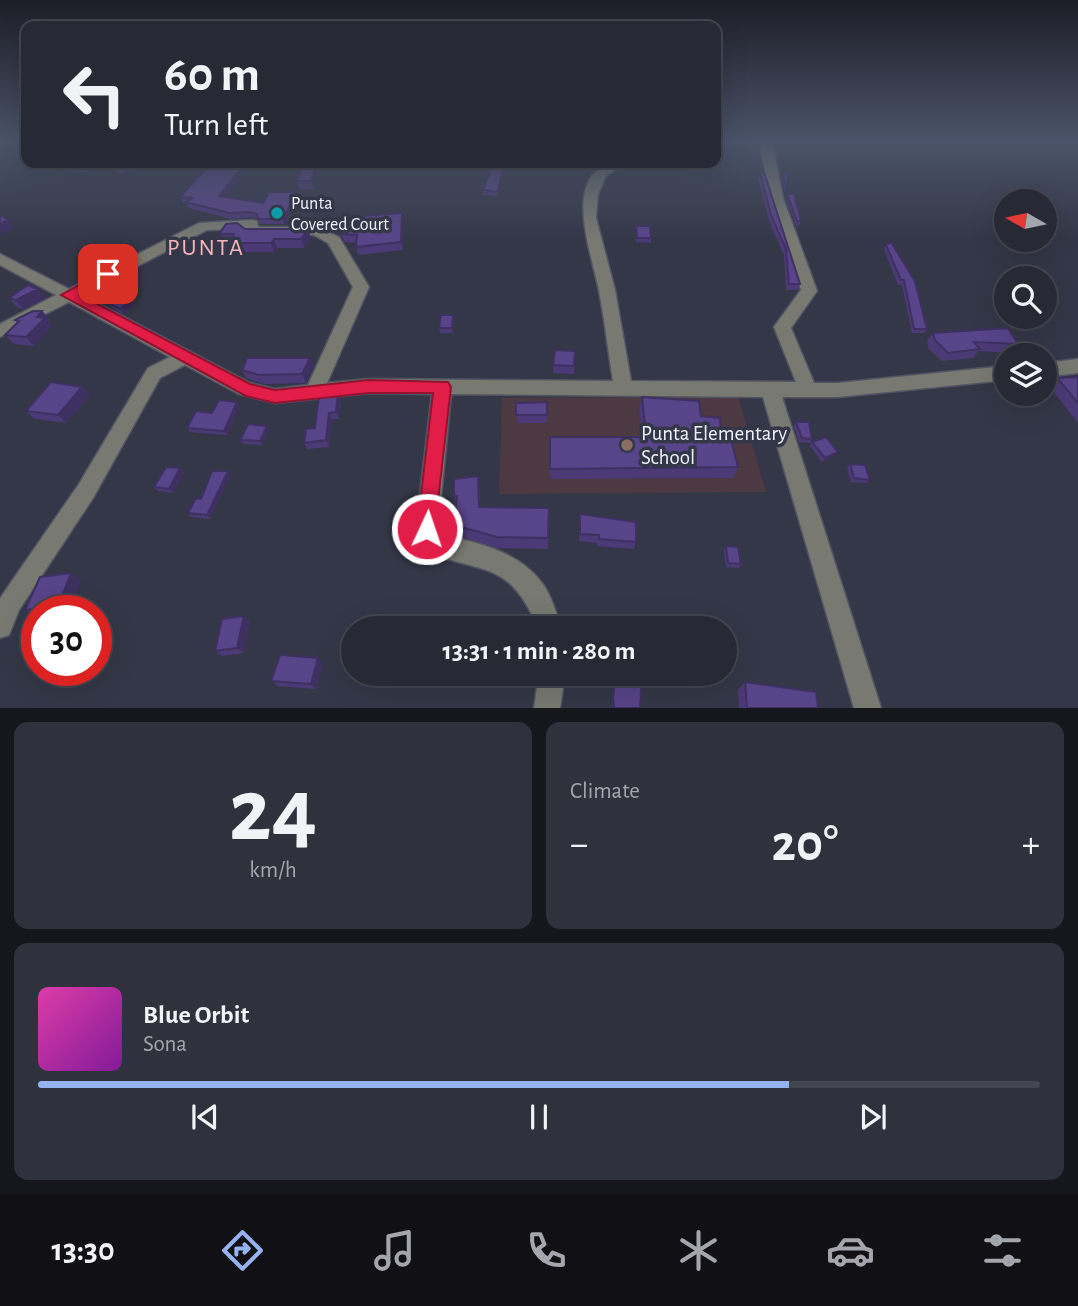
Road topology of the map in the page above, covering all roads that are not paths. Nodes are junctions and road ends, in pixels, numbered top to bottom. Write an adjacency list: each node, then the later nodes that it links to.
1 (601, 174): 11 (street)
2 (772, 174): 13 (street)
3 (0, 259): 4 (street)
4 (68, 295): 5 (street); 6 (street); 14 (street)
5 (0, 331)
6 (185, 357): 14 (street); 16 (street)
7 (1078, 366): 8 (street)
8 (1057, 369)
9 (994, 374): 13 (street)
10 (442, 387): 11 (street); 14 (street); 15 (street)
11 (622, 388): 12 (street)
12 (770, 389): 13 (street); 19 (street)
13 (808, 389)
14 (314, 392)
15 (545, 616)
16 (0, 626)
17 (550, 686): 18 (street)
18 (547, 708)
19 (868, 708)

